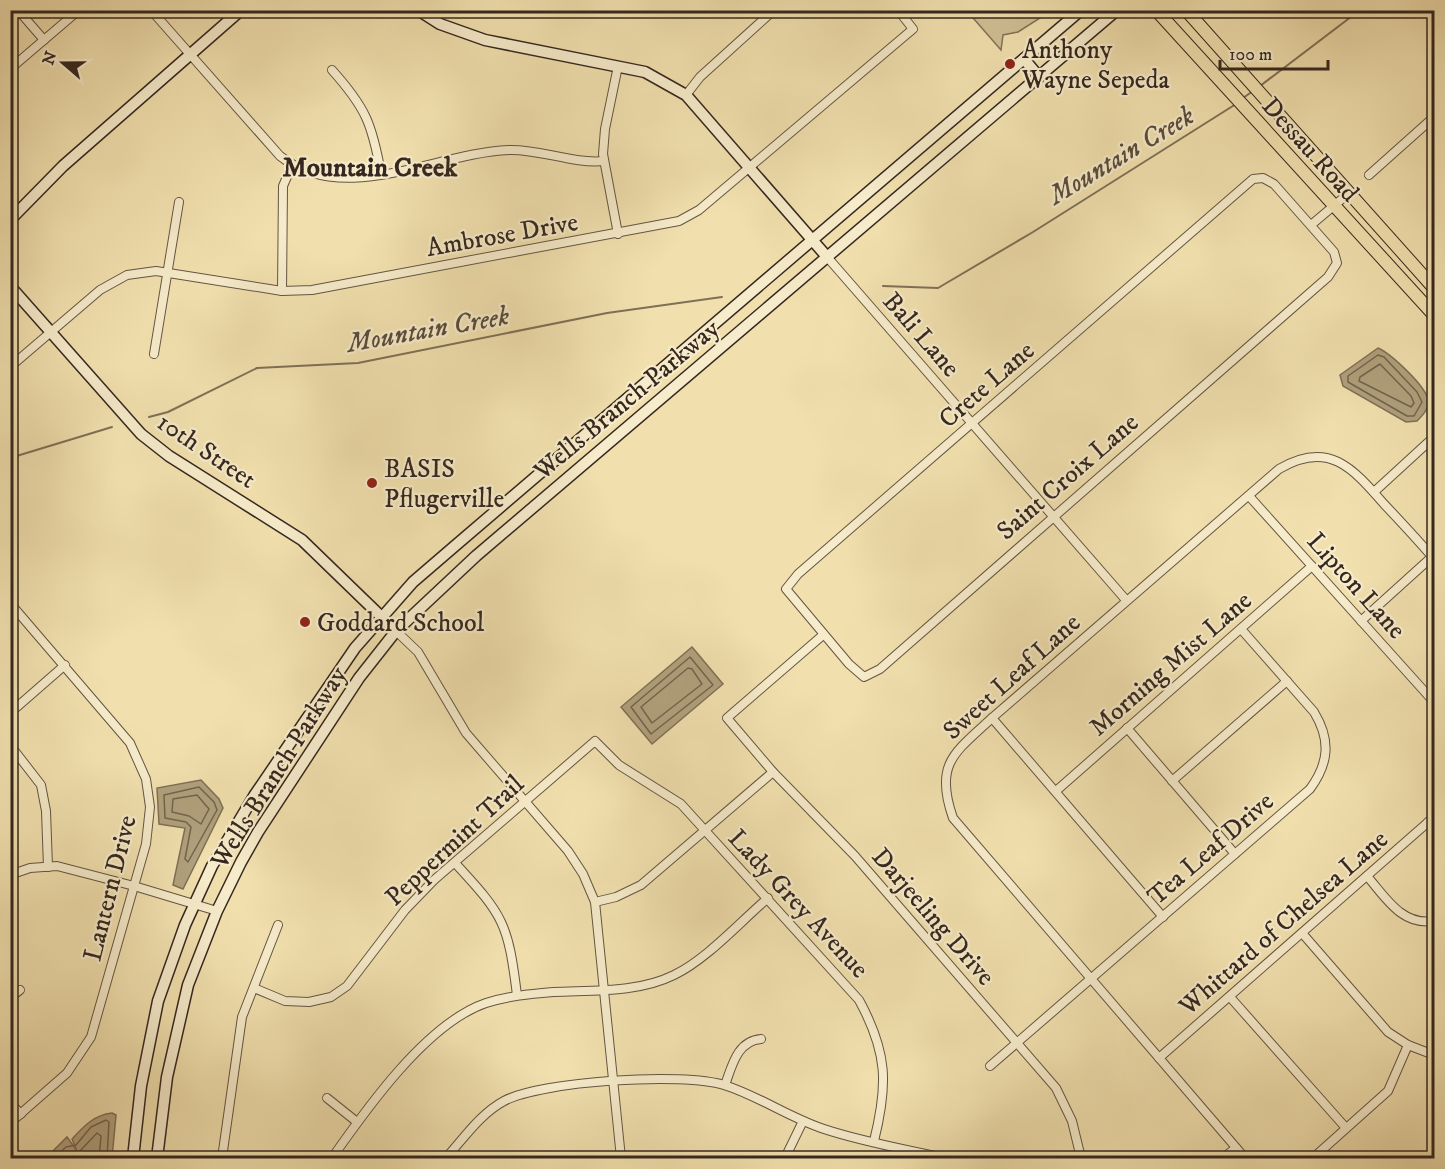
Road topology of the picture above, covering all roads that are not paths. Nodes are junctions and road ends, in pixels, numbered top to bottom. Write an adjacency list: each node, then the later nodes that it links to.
1 (18, 10): 13 (street)
2 (79, 10): 13 (street)
3 (151, 10): 14 (street)
4 (241, 10): 14 (main road)
5 (418, 10): 16 (main road)
6 (774, 10): 12 (street)
7 (898, 10): 24 (street, Ambrose Drive)
8 (1081, 10): 15 (main road, Wells Branch Parkway)
9 (1117, 10): 19 (main road, Wells Branch Parkway)
10 (1156, 10): 29 (main road, Dessau Road)
11 (1186, 10): 27 (main road, Dessau Road)
12 (764, 14): 20 (street)
13 (44, 40): 17 (street)
14 (190, 54): 23 (street); 30 (main road)
15 (1024, 59): 19 (main road); 33 (main road, Wells Branch Parkway)
16 (618, 66): 20 (main road); 22 (street)
17 (10, 69)
18 (332, 70): 25 (street)
19 (1039, 77): 34 (main road, Wells Branch Parkway)
20 (686, 95): 24 (main road)
21 (1434, 117): 26 (street)
22 (604, 161): 25 (street); 32 (street)
23 (292, 165): 25 (street); 38 (street)
24 (750, 167): 32 (street, Ambrose Drive); 33 (main road)
25 (381, 173)
26 (1369, 175)
27 (1349, 193): 29 (street); 37 (main road, Dessau Road)
28 (180, 202): 35 (street)
29 (1333, 206): 31 (street); 39 (main road, Dessau Road)
30 (10, 220)
31 (1311, 225): 43 (street, Crete Lane); 47 (street, Saint Croix Lane)
32 (618, 234): 38 (street, Ambrose Drive)
33 (812, 240): 34 (main road); 52 (main road, Wells Branch Parkway)
34 (828, 258): 43 (street, Bali Lane); 55 (main road, Wells Branch Parkway)
35 (167, 272): 38 (street, Ambrose Drive); 40 (street, Ambrose Drive); 41 (street)
36 (10, 286): 40 (main road, 10th Street)
37 (1434, 288)
38 (282, 291)
39 (1434, 315)
40 (50, 332): 42 (street, Ambrose Drive); 52 (main road, 10th Street)
41 (154, 354)
42 (10, 367)
43 (972, 424): 47 (street, Bali Lane); 56 (street, Crete Lane)
44 (1434, 437): 45 (street)
45 (1374, 492): 46 (street, Sweet Leaf Lane); 48 (street, Sweet Leaf Lane)
46 (1249, 496): 49 (street, Lipton Lane); 50 (street, Sweet Leaf Lane)
47 (1053, 516): 50 (street, Bali Lane); 56 (street, Saint Croix Lane)
48 (1434, 557): 53 (street)
49 (1312, 566): 53 (street, Lipton Lane); 54 (street, Morning Mist Lane)
50 (1126, 600): 61 (street, Sweet Leaf Lane)
51 (10, 603): 57 (street, Lantern Drive)
52 (382, 616): 55 (main road, 10th Street); 79 (main road, Wells Branch Parkway)
53 (1361, 621): 59 (street, Lipton Lane)
54 (1241, 629): 58 (street, Tea Leaf Drive); 62 (street, Morning Mist Lane)
55 (396, 631): 68 (street); 81 (main road, Wells Branch Parkway)
56 (823, 635): 65 (street, Darjeeling Drive)
57 (65, 665): 60 (street); 77 (street, Lantern Drive)
58 (1287, 681): 66 (street); 72 (street, Tea Leaf Drive)
59 (1433, 697)
60 (10, 712)
61 (992, 718): 67 (street); 86 (street, Sweet Leaf Lane)
62 (1127, 728): 66 (street); 67 (street, Morning Mist Lane)
63 (595, 741): 68 (street, Peppermint Trail); 71 (street, Lady Grey Avenue)
64 (10, 745): 74 (street)
65 (773, 772): 71 (street); 94 (street, Darjeeling Drive)
66 (1172, 781): 72 (street)
67 (1056, 790): 82 (street)
68 (526, 801): 73 (street, Peppermint Trail); 80 (street)
69 (1431, 820): 70 (street); 76 (street, Whittard of Chelsea Lane)
70 (1434, 830)
71 (704, 832): 78 (street, Lady Grey Avenue); 80 (street)
72 (1235, 854): 82 (street, Tea Leaf Drive)
73 (455, 863): 87 (street, Peppermint Trail); 90 (street)
74 (48, 867): 75 (street); 77 (street)
75 (10, 875)
76 (1366, 876): 83 (street); 85 (street, Whittard of Chelsea Lane)
77 (134, 885): 79 (street); 103 (street, Lantern Drive)
78 (768, 898): 88 (street); 108 (street, Lady Grey Avenue)
79 (195, 902): 81 (street); 110 (main road, Wells Branch Parkway)
80 (595, 902): 88 (street)
81 (218, 911): 111 (main road, Wells Branch Parkway)
82 (1163, 916): 86 (street, Tea Leaf Drive)
83 (1434, 921)
84 (278, 926): 87 (street)
85 (1302, 933): 91 (street, Whittard of Chelsea Lane); 95 (street)
86 (1091, 979): 94 (street, Tea Leaf Drive); 97 (street, Sweet Leaf Lane)
87 (254, 988): 112 (street)
88 (605, 989): 90 (street); 99 (street)
89 (20, 990): 92 (street)
90 (517, 995): 105 (street)
91 (1230, 996): 97 (street, Whittard of Chelsea Lane); 107 (street)
92 (10, 998)
93 (761, 1039): 100 (street)
94 (1017, 1042): 98 (street, Tea Leaf Drive); 118 (street, Darjeeling Drive)
95 (1408, 1045): 96 (street); 107 (street)
96 (1434, 1055)
97 (1159, 1058): 109 (street, Sweet Leaf Lane)
98 (990, 1066)
99 (613, 1082): 100 (street); 114 (street); 115 (street)
100 (725, 1085): 104 (street)
101 (327, 1098): 105 (street)
102 (10, 1103): 103 (street)
103 (21, 1114): 106 (street, Lantern Drive)
104 (803, 1121): 108 (street); 116 (street)
105 (357, 1122): 113 (street)
106 (10, 1123)
107 (1346, 1128): 121 (street)
108 (874, 1141): 117 (street)
109 (1236, 1148): 119 (street); 120 (street, Sweet Leaf Lane)
110 (133, 1158)
111 (157, 1158)
112 (222, 1158)
113 (332, 1158)
114 (446, 1158)
115 (621, 1158)
116 (785, 1158)
117 (944, 1158)
118 (1082, 1158)
119 (1223, 1158)
120 (1245, 1158)
121 (1313, 1158)

